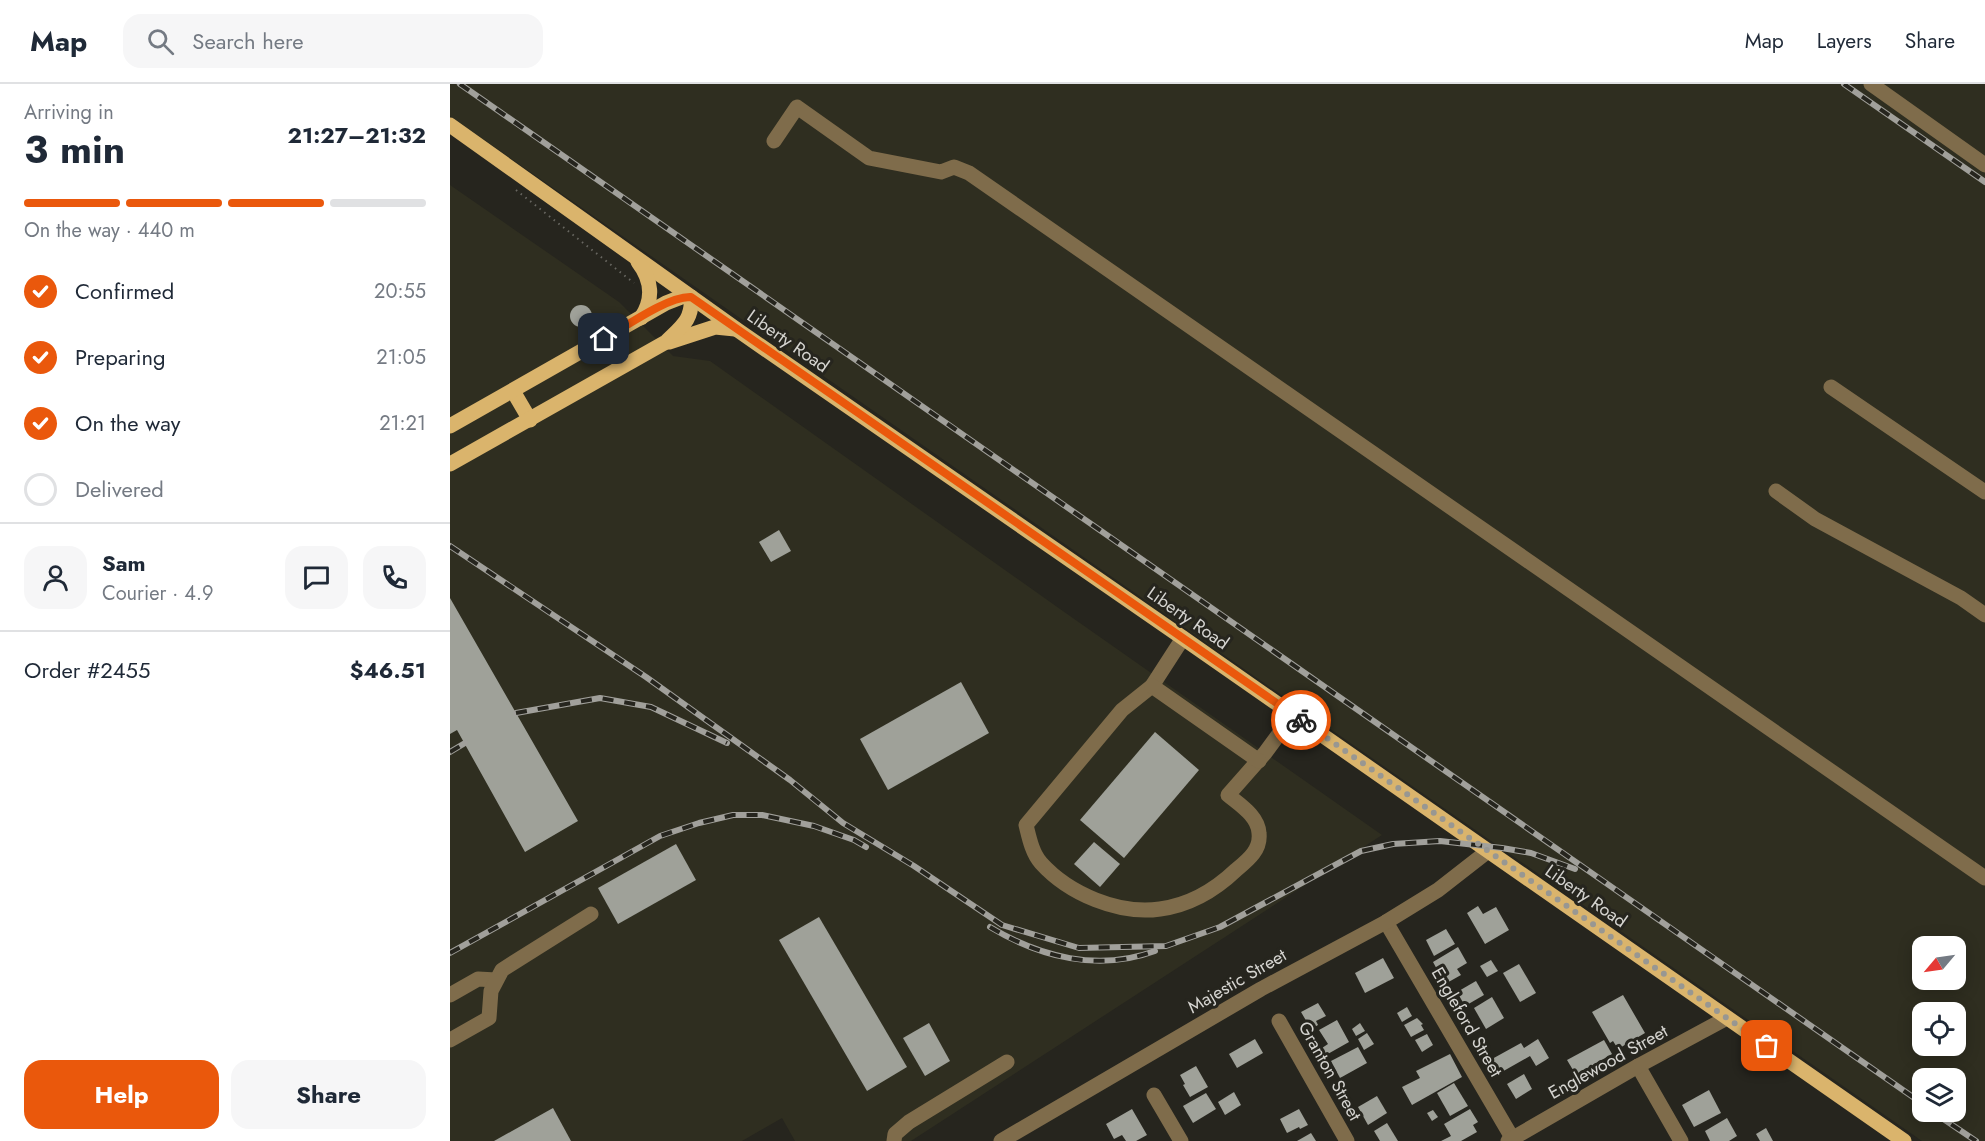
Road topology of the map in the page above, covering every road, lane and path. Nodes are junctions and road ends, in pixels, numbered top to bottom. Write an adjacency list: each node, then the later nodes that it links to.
1 (1870, 84): 4 (street)
2 (450, 125): 6 (main road, Liberty Road)
3 (774, 141): 25 (street)
4 (1985, 165)
5 (511, 187): 7 (path)
6 (622, 248): 8 (main road, Liberty Road); 9 (main road)
7 (633, 283)
8 (691, 297): 9 (main road); 10 (main road, Liberty Road); 11 (main road)
9 (641, 318): 13 (main road)
10 (740, 331): 11 (main road); 20 (main road, Liberty Road)
11 (666, 342): 14 (main road)
12 (1831, 387): 18 (street)
13 (513, 391): 14 (main road); 15 (main road)
14 (530, 420): 16 (main road)
15 (450, 426)
16 (450, 464)
17 (1776, 490): 19 (street)
18 (1985, 492)
19 (1985, 615)
20 (1184, 638): 21 (street); 22 (main road, Liberty Road)
21 (1152, 686): 23 (street); 23 (street)
22 (1293, 715): 23 (street); 24 (main road, Liberty Road)
23 (1259, 761)
24 (1488, 851): 27 (street, Majestic Street); 30 (main road, Liberty Road)
25 (1985, 878)
26 (591, 914): 28 (street)
27 (1386, 922): 36 (street, Majestic Street); 37 (street, Engleford Street)
28 (496, 980): 29 (street); 32 (street)
29 (450, 995)
30 (1727, 1018): 34 (street, Englewood Street); 42 (main road, Liberty Road)
31 (1279, 1021): 40 (street, Granton Street)
32 (450, 1040)
33 (1006, 1062): 38 (street)
34 (1638, 1066): 37 (street, Englewood Street); 41 (street)
35 (1154, 1095): 39 (street)
36 (1007, 1140)
37 (1512, 1140)
38 (894, 1141)
39 (1181, 1141)
40 (1347, 1141)
41 (1681, 1141)
42 (1904, 1141)

